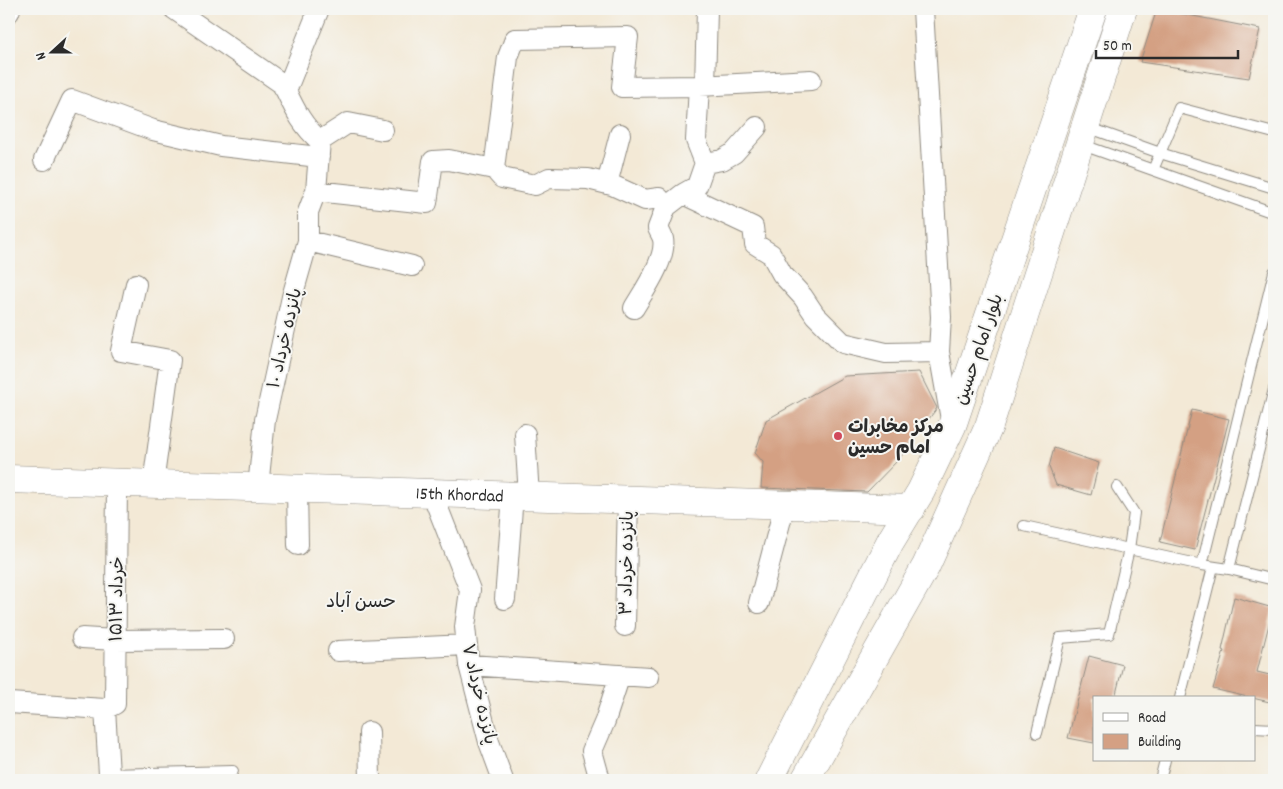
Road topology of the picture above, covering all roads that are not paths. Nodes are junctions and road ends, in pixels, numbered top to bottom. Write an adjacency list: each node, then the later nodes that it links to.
1 (10, 9): 8 (street)
2 (174, 9): 11 (street)
3 (319, 9): 11 (street)
4 (707, 9): 10 (street)
5 (923, 9): 34 (street)
6 (1093, 9): 36 (main road, بلوار امام حسین)
7 (1123, 9): 16 (main road, بلوار امام حسین)
8 (9, 12)
9 (811, 80): 10 (street)
10 (702, 86): 20 (street); 21 (street)
11 (286, 91): 17 (street)
12 (757, 127): 20 (street)
13 (383, 130): 17 (street)
14 (1274, 133): 18 (lane)
15 (620, 134): 23 (street)
16 (1082, 135): 18 (lane); 22 (lane); 80 (main road, بلوار امام حسین)
17 (319, 149): 19 (street); 25 (street, پانزده خرداد ۱۰)
18 (1160, 153): 22 (lane); 24 (lane)
19 (44, 160)
20 (705, 163): 26 (street)
21 (494, 169): 23 (street); 25 (street)
22 (1153, 170): 28 (lane)
23 (607, 184): 27 (street)
24 (1274, 188)
25 (316, 191): 29 (street, پانزده خرداد ۱۰)
26 (683, 194): 27 (street); 34 (street)
27 (666, 207): 33 (street)
28 (1274, 213)
29 (308, 241): 30 (street); 42 (street, پانزده خرداد ۱۰)
30 (412, 266)
31 (1274, 272): 52 (lane)
32 (136, 284): 40 (street)
33 (634, 308)
34 (939, 352): 36 (street)
35 (1274, 389): 54 (lane)
36 (952, 426): 48 (main road, بلوار امام حسین)
37 (525, 434): 45 (street)
38 (9, 479): 39 (main road, 15th Khordad)
39 (117, 482): 40 (main road, 15th Khordad); 61 (street, ۱۵خرداد ۱۳)
40 (154, 484): 42 (main road, 15th Khordad)
41 (1117, 486): 51 (lane)
42 (258, 487): 43 (main road, 15th Khordad)
43 (297, 488): 44 (main road, 15th Khordad); 50 (street)
44 (432, 493): 45 (main road, 15th Khordad); 63 (street, پانزده خرداد ۷)
45 (521, 496): 46 (main road, 15th Khordad); 56 (street)
46 (628, 499): 47 (main road, 15th Khordad); 58 (street, پانزده خرداد ۳)
47 (785, 504): 48 (main road, 15th Khordad); 57 (street)
48 (912, 508): 79 (main road, بلوار امام حسین)
49 (1024, 526): 51 (lane)
50 (298, 545)
51 (1129, 549): 52 (lane); 72 (lane)
52 (1202, 565): 53 (lane)
53 (1213, 567): 54 (lane); 66 (lane)
54 (1229, 570): 55 (lane)
55 (1274, 580)
56 (505, 599)
57 (759, 603)
58 (625, 626)
59 (82, 638): 61 (street)
60 (224, 639): 61 (street)
61 (115, 640): 68 (street, ۱۵خرداد ۱۳)
62 (338, 651): 63 (street)
63 (468, 655): 64 (street); 77 (street, پانزده خرداد ۷)
64 (620, 675): 65 (street); 78 (street)
65 (649, 676)
66 (1181, 696)
67 (9, 703): 68 (street)
68 (105, 709): 75 (street)
69 (1256, 728): 70 (lane)
70 (1274, 730)
71 (369, 732): 76 (street)
72 (1037, 734)
73 (1164, 762): 81 (lane)
74 (233, 772): 75 (lane)
75 (108, 777)
76 (370, 780)
77 (504, 780)
78 (600, 780)
79 (769, 780)
80 (805, 780)
81 (1160, 780)

